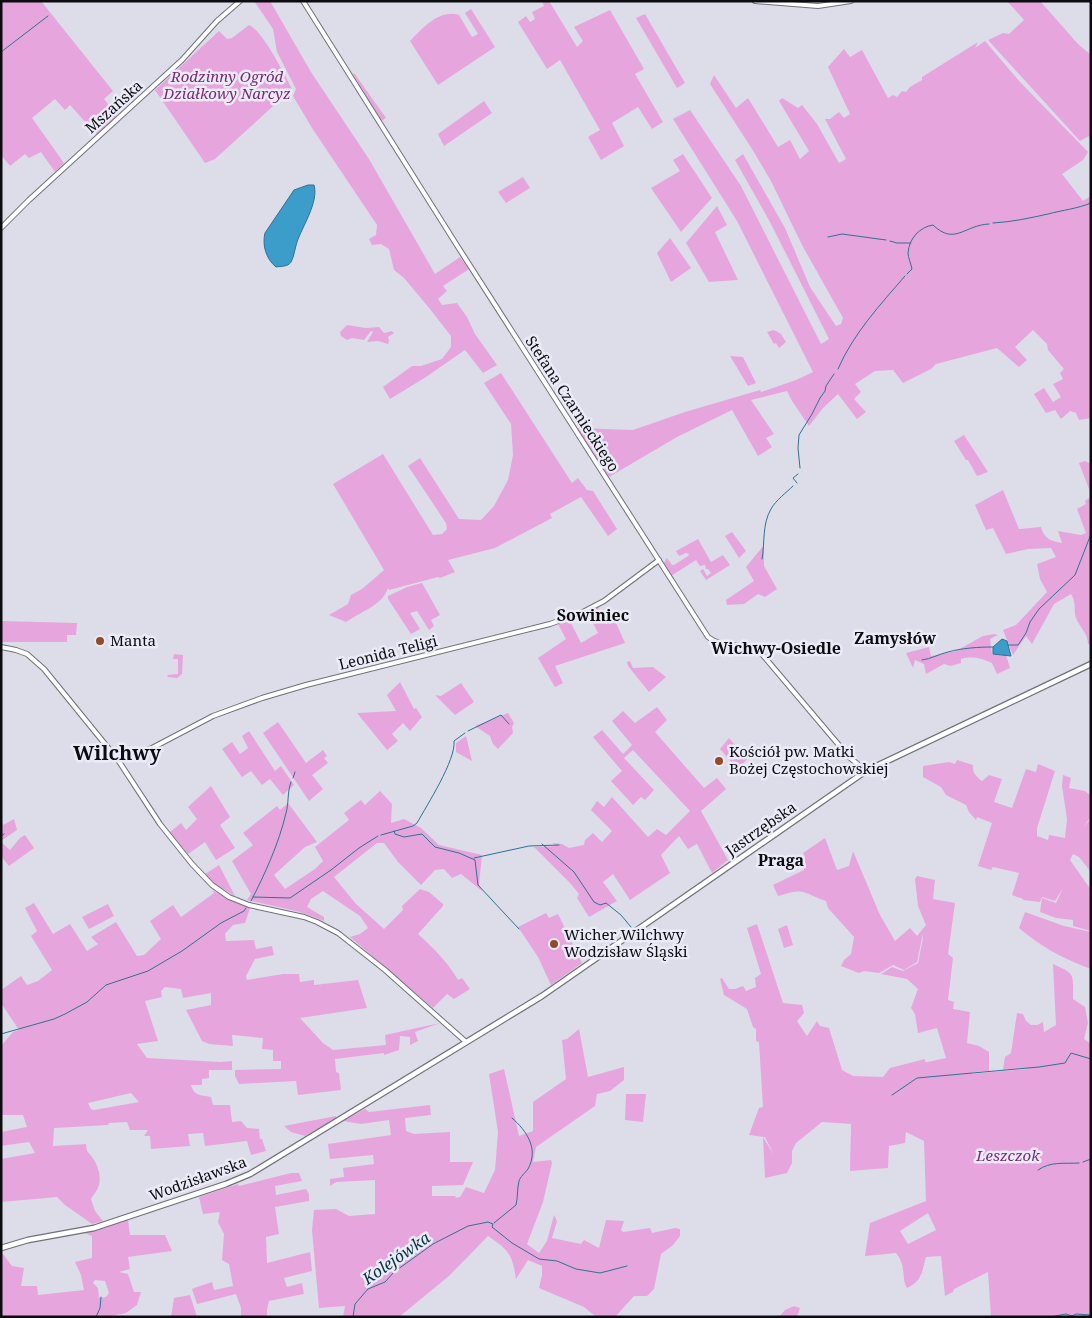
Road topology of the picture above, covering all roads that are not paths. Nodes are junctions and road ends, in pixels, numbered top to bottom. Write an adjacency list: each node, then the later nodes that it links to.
1 (240, 1): 5 (street, Mszańska)
2 (304, 1): 6 (street, Stefana Czarnieckiego)
3 (755, 1): 4 (street)
4 (851, 1)
5 (1, 228)
6 (659, 560): 9 (street, Leonida Teligi); 10 (street, Stefana Czarnieckiego)
7 (1, 647): 9 (street)
8 (1091, 664): 10 (main road, Jastrzębska)
9 (118, 760): 11 (street)
10 (866, 771): 11 (main road, Jastrzębska)
11 (464, 1044): 12 (main road, Wodzisławska)
12 (1, 1248)

